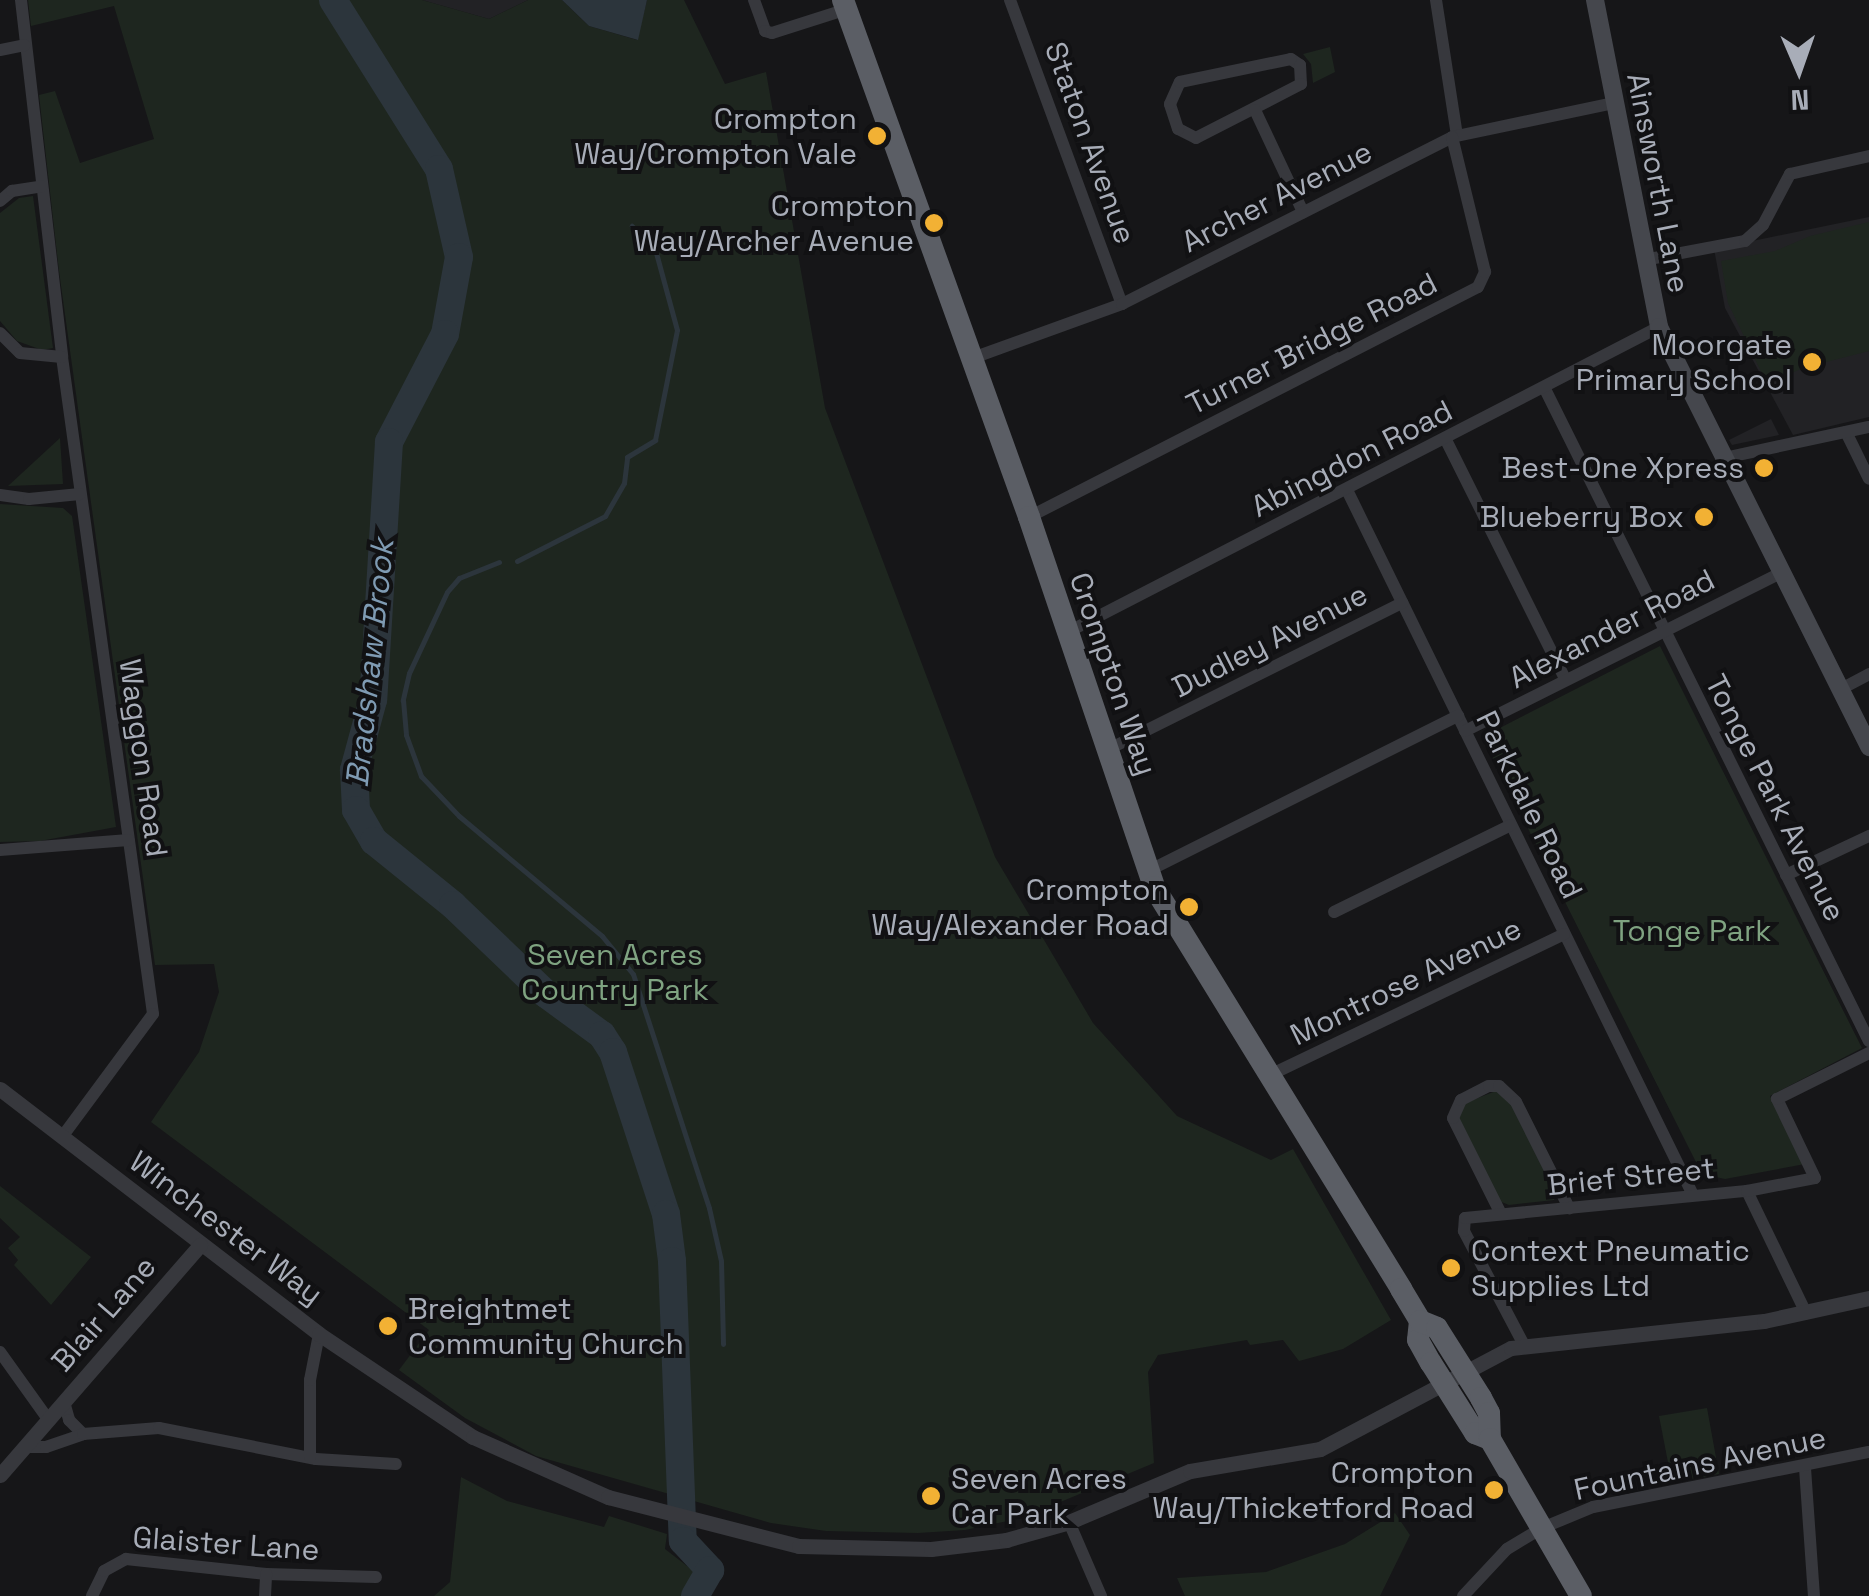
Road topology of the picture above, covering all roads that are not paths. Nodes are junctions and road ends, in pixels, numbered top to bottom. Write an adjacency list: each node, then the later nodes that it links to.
1 (21, 0): 7 (street, Waggon Road)
2 (754, 0): 6 (street)
3 (1010, 0): 17 (street, Staton Avenue)
4 (1436, 0): 11 (street, Turner Bridge Road)
5 (1595, 0): 9 (main road, Ainsworth Lane)
6 (845, 4): 21 (highway, Crompton Way)
7 (26, 44): 8 (street); 13 (street, Waggon Road)
8 (0, 50)
9 (1614, 103): 11 (street, Archer Avenue); 16 (main road, Ainsworth Lane)
10 (1256, 110): 10 (street); 15 (street)
11 (1454, 136): 15 (street, Archer Avenue); 31 (street, Turner Bridge Road)
12 (1869, 156): 16 (street)
13 (42, 186): 14 (street); 20 (street, Waggon Road)
14 (0, 201)
15 (1303, 212): 17 (street, Archer Avenue)
16 (1644, 260): 18 (main road, Ainsworth Lane)
17 (1122, 304): 21 (street, Archer Avenue)
18 (1659, 327): 22 (street, Abingdon Road); 26 (main road, Ainsworth Lane)
19 (0, 333): 20 (street)
20 (62, 357): 29 (street, Waggon Road)
21 (970, 359): 31 (highway, Crompton Way)
22 (1545, 389): 25 (street, Abingdon Road); 34 (street, Tonge Park Avenue)
23 (1869, 427): 24 (street)
24 (1846, 432): 26 (street); 27 (street)
25 (1446, 440): 28 (street, Abingdon Road); 37 (street)
26 (1724, 458): 32 (main road, Ainsworth Lane)
27 (1869, 480)
28 (1347, 490): 33 (street, Parkdale Road); 35 (street, Abingdon Road)
29 (80, 494): 30 (street); 45 (street, Waggon Road)
30 (0, 495)
31 (1029, 517): 35 (highway, Crompton Way)
32 (1782, 572): 34 (street, Alexander Road); 38 (main road, Ainsworth Lane)
33 (1402, 603): 39 (street, Parkdale Road); 42 (street, Dudley Avenue)
34 (1663, 631): 37 (street, Alexander Road); 48 (street, Tonge Park Avenue)
35 (1066, 633): 42 (highway, Crompton Way)
36 (1869, 674): 38 (street)
37 (1565, 679): 40 (street, Alexander Road)
38 (1841, 689): 41 (main road, Ainsworth Lane)
39 (1458, 716): 40 (street, Parkdale Road); 47 (street)
40 (1465, 731): 43 (street, Parkdale Road)
41 (1869, 747)
42 (1107, 750): 47 (highway, Crompton Way)
43 (1511, 824): 49 (street); 50 (street, Parkdale Road)
44 (1869, 836): 48 (street)
45 (129, 840): 46 (street); 55 (street, Waggon Road)
46 (0, 850)
47 (1148, 871): 53 (highway, Crompton Way)
48 (1786, 875): 51 (street, Tonge Park Avenue)
49 (1334, 912)
50 (1564, 934): 53 (street, Montrose Avenue); 57 (street, Parkdale Road)
51 (1869, 1041)
52 (1869, 1053): 56 (street, Brief Street)
53 (1270, 1075): 66 (highway, Crompton Way)
54 (0, 1089): 55 (street, Winchester Way)
55 (62, 1137): 60 (street, Winchester Way)
56 (1746, 1190): 57 (street, Brief Street); 62 (street)
57 (1694, 1196): 58 (street, Brief Street)
58 (1569, 1208): 59 (street, Brief Street); 59 (street)
59 (1501, 1214): 64 (street, Brief Street)
60 (200, 1245): 63 (street, Winchester Way); 67 (street, Blair Lane)
61 (1869, 1298): 62 (street)
62 (1806, 1313): 64 (street)
63 (320, 1334): 72 (street, Winchester Way); 76 (street)
64 (1524, 1344): 66 (street)
65 (0, 1352): 68 (street)
66 (1454, 1376): 76 (street); 77 (highway, Crompton Way)
67 (64, 1402): 68 (street, Blair Lane); 69 (street)
68 (48, 1419): 70 (street, Blair Lane)
69 (82, 1434): 70 (street); 72 (street)
70 (24, 1447): 75 (street, Blair Lane)
71 (1869, 1452): 74 (street, Fountains Avenue)
72 (310, 1458): 73 (street)
73 (396, 1464)
74 (1805, 1468): 77 (street, Fountains Avenue); 85 (street)
75 (0, 1475)
76 (1069, 1522): 82 (street)
77 (1542, 1528): 83 (street, Fountains Avenue); 84 (highway, Crompton Way)
78 (266, 1574): 79 (street, Glaister Lane); 80 (street, Glaister Lane); 81 (street)
79 (376, 1577)
80 (92, 1596)
81 (265, 1596)
82 (1101, 1596)
83 (1463, 1596)
84 (1581, 1596)
85 (1814, 1596)

